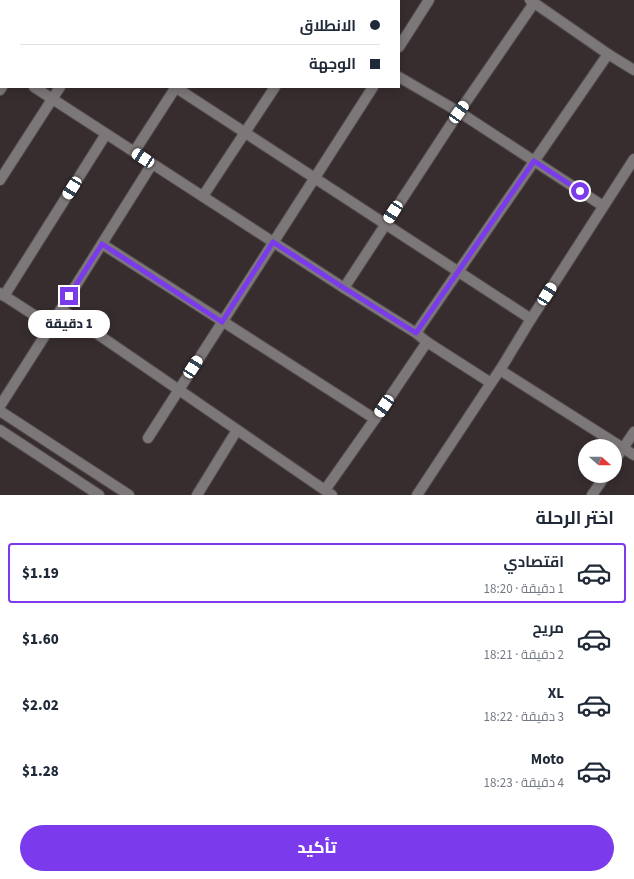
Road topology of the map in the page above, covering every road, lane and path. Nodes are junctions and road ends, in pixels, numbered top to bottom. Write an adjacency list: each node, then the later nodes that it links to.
1 (429, 0): 3 (street)
2 (532, 1): 4 (street); 14 (street)
3 (400, 45)
4 (608, 54): 5 (street); 19 (street)
5 (634, 70)
6 (400, 78): 14 (street)
7 (36, 88): 13 (street)
8 (59, 88): 13 (street)
9 (175, 88): 17 (street)
10 (178, 88): 15 (street)
11 (274, 88): 15 (street)
12 (372, 88): 21 (street)
13 (53, 99): 16 (street); 22 (street)
14 (459, 112): 19 (street); 25 (street)
15 (245, 133): 21 (street); 23 (street)
16 (106, 134): 17 (street); 30 (street)
17 (134, 152): 20 (street)
18 (634, 159): 24 (street)
19 (534, 161): 24 (street); 28 (street)
20 (152, 164): 23 (street); 27 (street)
21 (314, 178): 25 (street); 26 (street)
22 (0, 180)
23 (203, 196): 26 (street)
24 (603, 206): 32 (street)
25 (385, 224): 28 (street); 29 (street)
26 (273, 242): 29 (street); 33 (street)
27 (102, 244): 31 (street); 33 (street)
28 (458, 272): 32 (street); 35 (street)
29 (344, 288): 35 (street)
30 (2, 295): 34 (street)
31 (61, 309): 34 (street); 39 (street)
32 (531, 319): 37 (street)
33 (222, 322): 39 (street); 42 (street)
34 (51, 326): 40 (street)
35 (416, 333): 36 (street)
36 (427, 342): 38 (street); 42 (street)
37 (500, 370): 38 (street); 47 (street)
38 (491, 383): 56 (street)
39 (179, 390): 44 (street); 46 (street)
40 (0, 406)
41 (0, 411): 49 (street)
42 (375, 419): 52 (street)
43 (0, 430): 51 (street)
44 (237, 430): 52 (street); 55 (street)
45 (634, 432): 47 (street)
46 (148, 438)
47 (623, 448): 48 (street)
48 (634, 455)
49 (92, 471): 51 (street); 54 (street)
50 (600, 483): 57 (street)
51 (83, 484): 53 (street)
52 (328, 493)
53 (99, 495)
54 (129, 495)
55 (197, 495)
56 (418, 495)
57 (592, 495)

